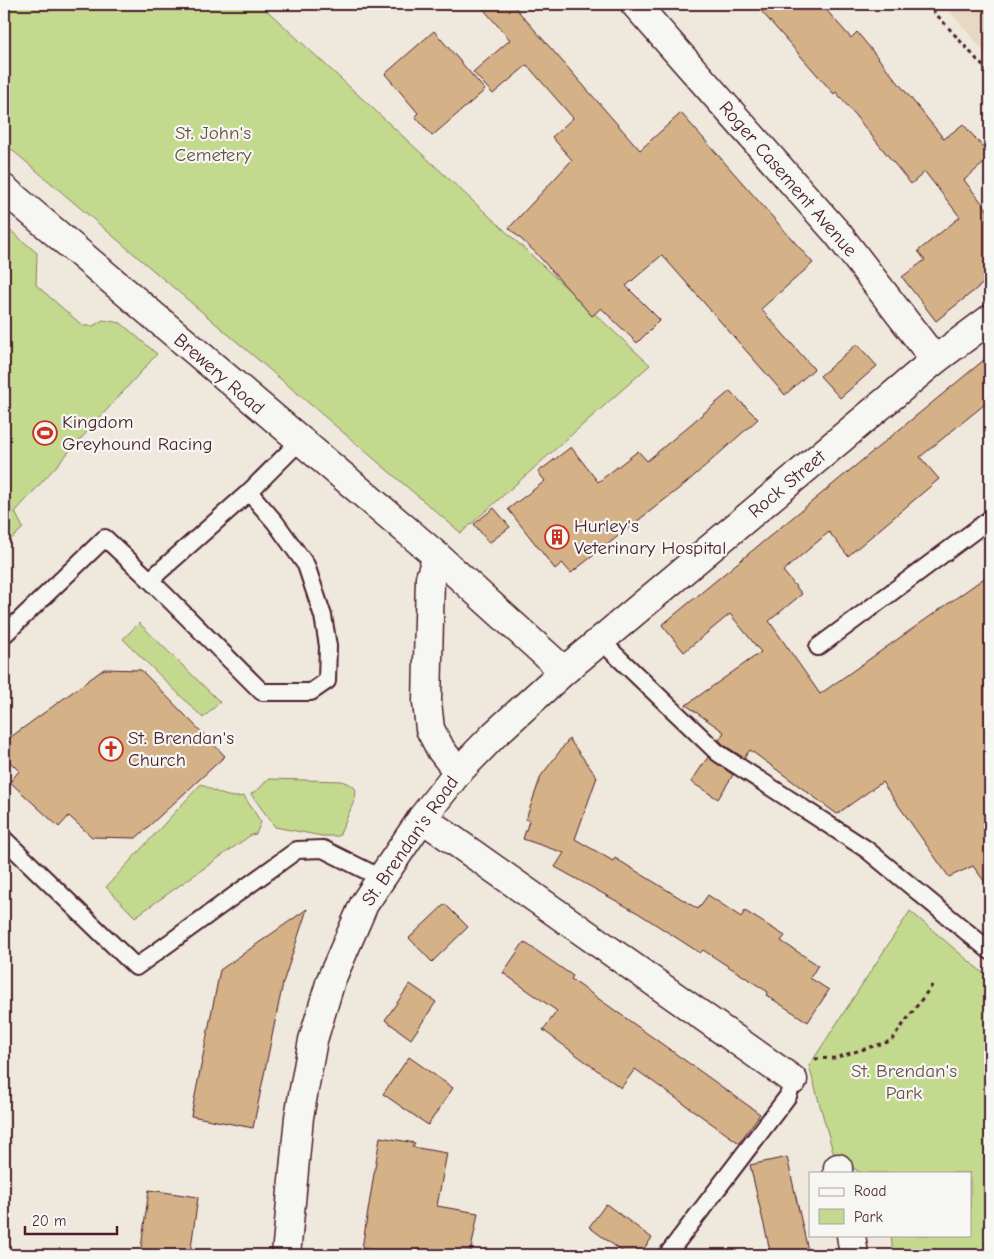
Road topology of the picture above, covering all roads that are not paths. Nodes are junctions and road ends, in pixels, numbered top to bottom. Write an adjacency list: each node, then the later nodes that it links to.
1 (635, 4): 4 (street, Roger Casement Avenue)
2 (4, 189): 5 (street, Brewery Road)
3 (990, 319): 4 (street, Rock Street)
4 (935, 360): 11 (street, Rock Street)
5 (299, 442): 6 (lane); 8 (street, Brewery Road)
6 (249, 492): 9 (lane); 9 (lane)
7 (990, 520): 12 (lane)
8 (436, 556): 13 (street, Brewery Road); 14 (street)
9 (150, 580): 10 (lane)
10 (4, 635)
11 (601, 641): 13 (street, Rock Street); 18 (lane)
12 (818, 647)
13 (564, 671): 14 (street, St. Brendan's Road)
14 (458, 772): 15 (street, St. Brendan's Road)
15 (422, 818): 17 (street, St. Brendan's Road); 19 (street)
16 (4, 839): 17 (lane)
17 (380, 878): 21 (street, St. Brendan's Road)
18 (990, 951)
19 (788, 1076): 22 (lane)
20 (850, 1236): 23 (street)
21 (286, 1255)
22 (667, 1255)
23 (854, 1255)

